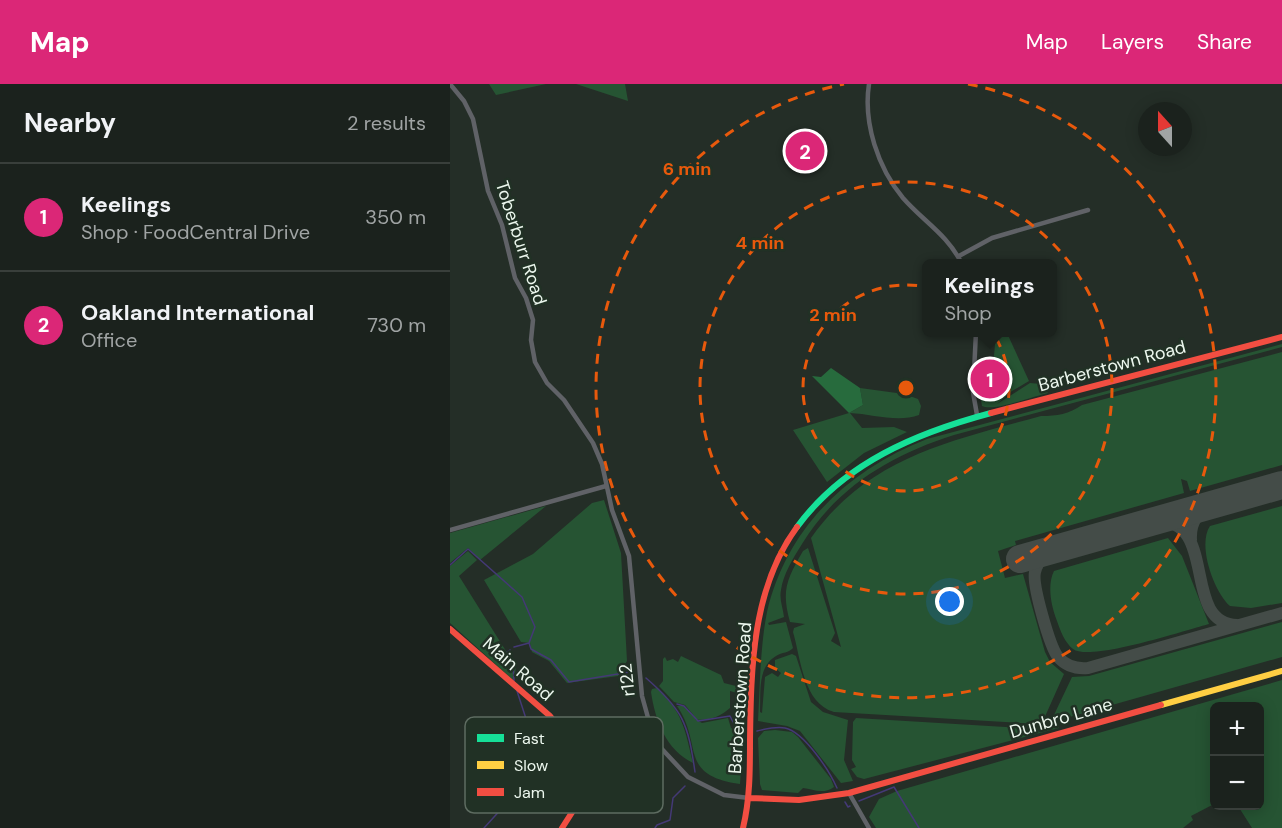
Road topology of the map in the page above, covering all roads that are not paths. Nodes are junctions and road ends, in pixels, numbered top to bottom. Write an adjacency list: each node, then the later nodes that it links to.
1 (450, 84): 9 (street, Toberburr Road)
2 (869, 84): 4 (street)
3 (1088, 210): 4 (street)
4 (959, 256): 5 (street)
5 (960, 259)
6 (976, 337): 8 (street)
7 (1282, 337): 8 (main road, Barberstown Road)
8 (977, 416): 18 (main road, Barberstown Road)
9 (606, 486): 10 (street); 11 (street, Toberburr Road)
10 (450, 530)
11 (631, 572): 15 (street, r122)
12 (450, 629): 14 (main road, Main Road)
13 (1282, 671): 17 (main road, Dunbro Lane)
14 (547, 717)
15 (648, 717)
16 (663, 750): 18 (street, r122)
17 (849, 793): 18 (main road, Dunbro Lane); 22 (street)
18 (749, 798): 21 (main road, Barberstown Road)
19 (573, 813): 20 (main road, Main Road)
20 (562, 828)
21 (743, 828)
22 (869, 828)

